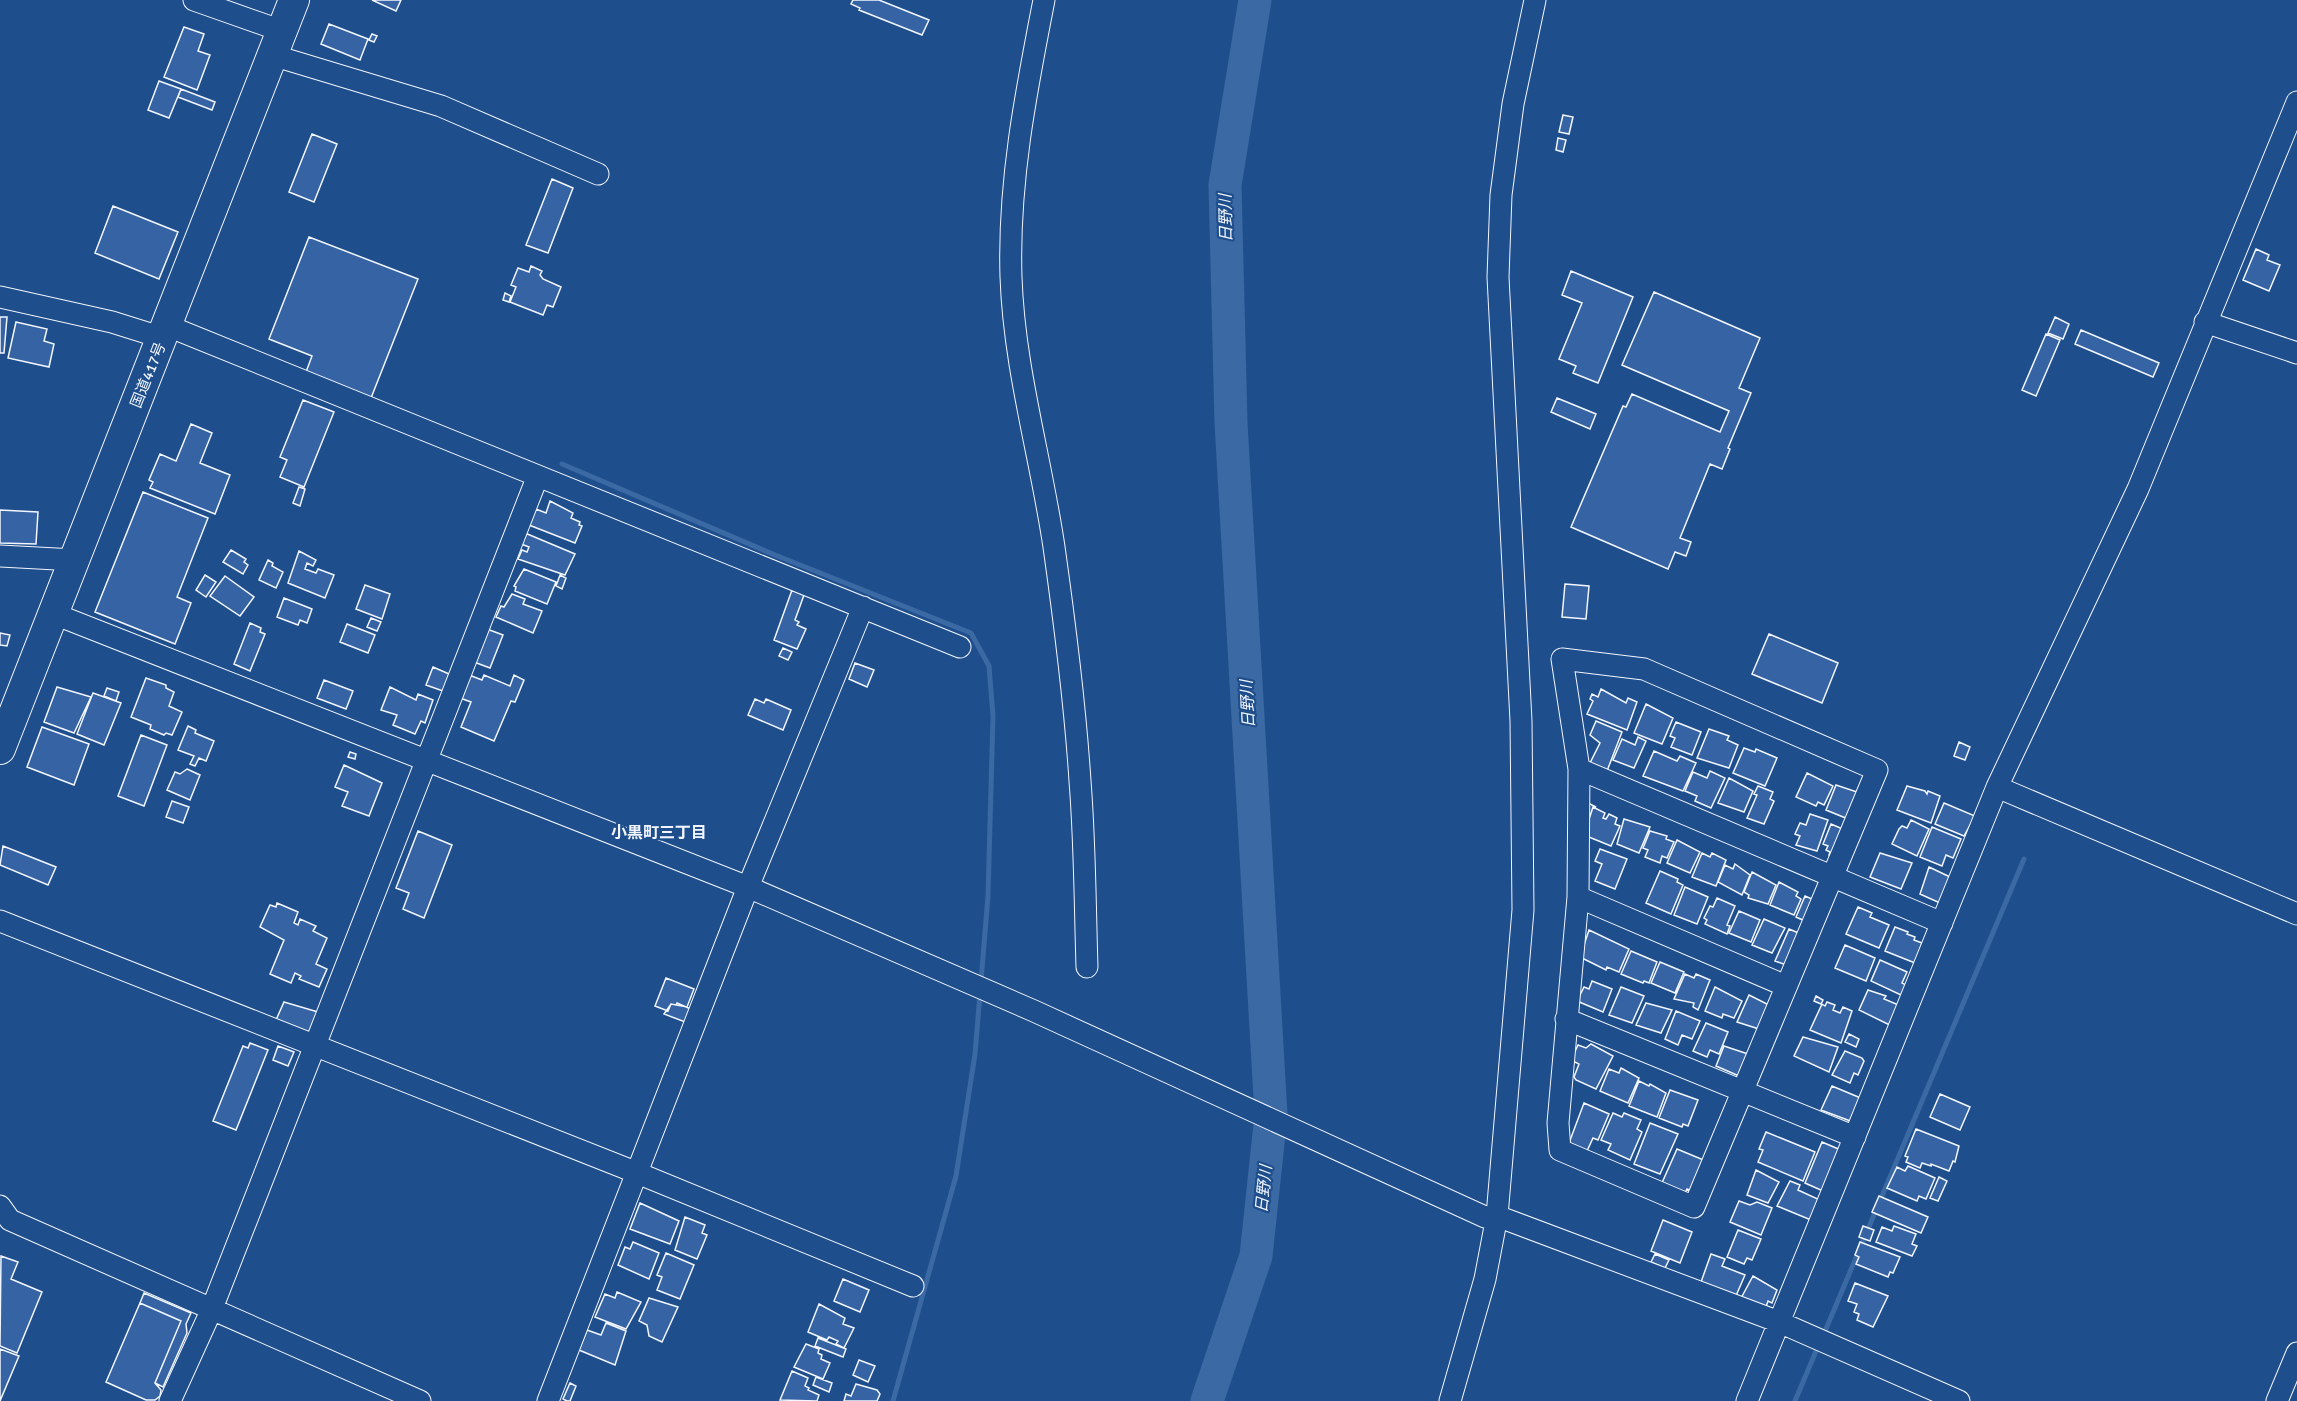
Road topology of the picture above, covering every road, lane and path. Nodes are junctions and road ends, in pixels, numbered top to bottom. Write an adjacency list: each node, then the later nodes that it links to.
1 (194, 0): 5 (street)
2 (294, 0): 5 (highway, 国道417号)
3 (1044, 0): 28 (street)
4 (1535, 0): 36 (street)
5 (277, 43): 7 (street); 10 (highway, 国道417号)
6 (2297, 102): 9 (street)
7 (598, 174)
8 (0, 297): 10 (street)
9 (2205, 322): 11 (street); 21 (street)
10 (165, 332): 12 (street); 14 (highway, 国道417号)
11 (2297, 353)
12 (537, 478): 15 (street); 19 (street)
13 (0, 556): 14 (street)
14 (75, 560): 16 (highway, 国道417号)
15 (863, 607): 17 (street); 23 (street)
16 (52, 613): 18 (highway, 国道417号); 19 (street)
17 (960, 647)
18 (0, 749)
19 (426, 759): 23 (street); 31 (street)
20 (1579, 769): 22 (street); 22 (street); 24 (street)
21 (1997, 787): 25 (street); 27 (street)
22 (1832, 876): 27 (street); 29 (street)
23 (748, 887): 34 (street); 36 (street)
24 (1578, 897): 29 (street); 30 (street)
25 (2297, 914)
26 (0, 921): 31 (street)
27 (1942, 922): 33 (street)
28 (1087, 967)
29 (1786, 986): 32 (street)
30 (1566, 1019): 32 (street); 32 (street)
31 (314, 1047): 34 (street); 38 (street)
32 (1742, 1091): 33 (street)
33 (1855, 1137): 39 (street)
34 (635, 1172): 37 (street); 43 (street)
35 (0, 1206): 38 (street)
36 (1491, 1216): 39 (street); 44 (street)
37 (913, 1286)
38 (211, 1311): 41 (street); 42 (street)
39 (1779, 1322): 45 (street); 46 (street)
40 (2297, 1353): 47 (street)
41 (170, 1401)
42 (420, 1401)
43 (548, 1401)
44 (1450, 1401)
45 (1747, 1401)
46 (1959, 1401)
47 (2277, 1401)

